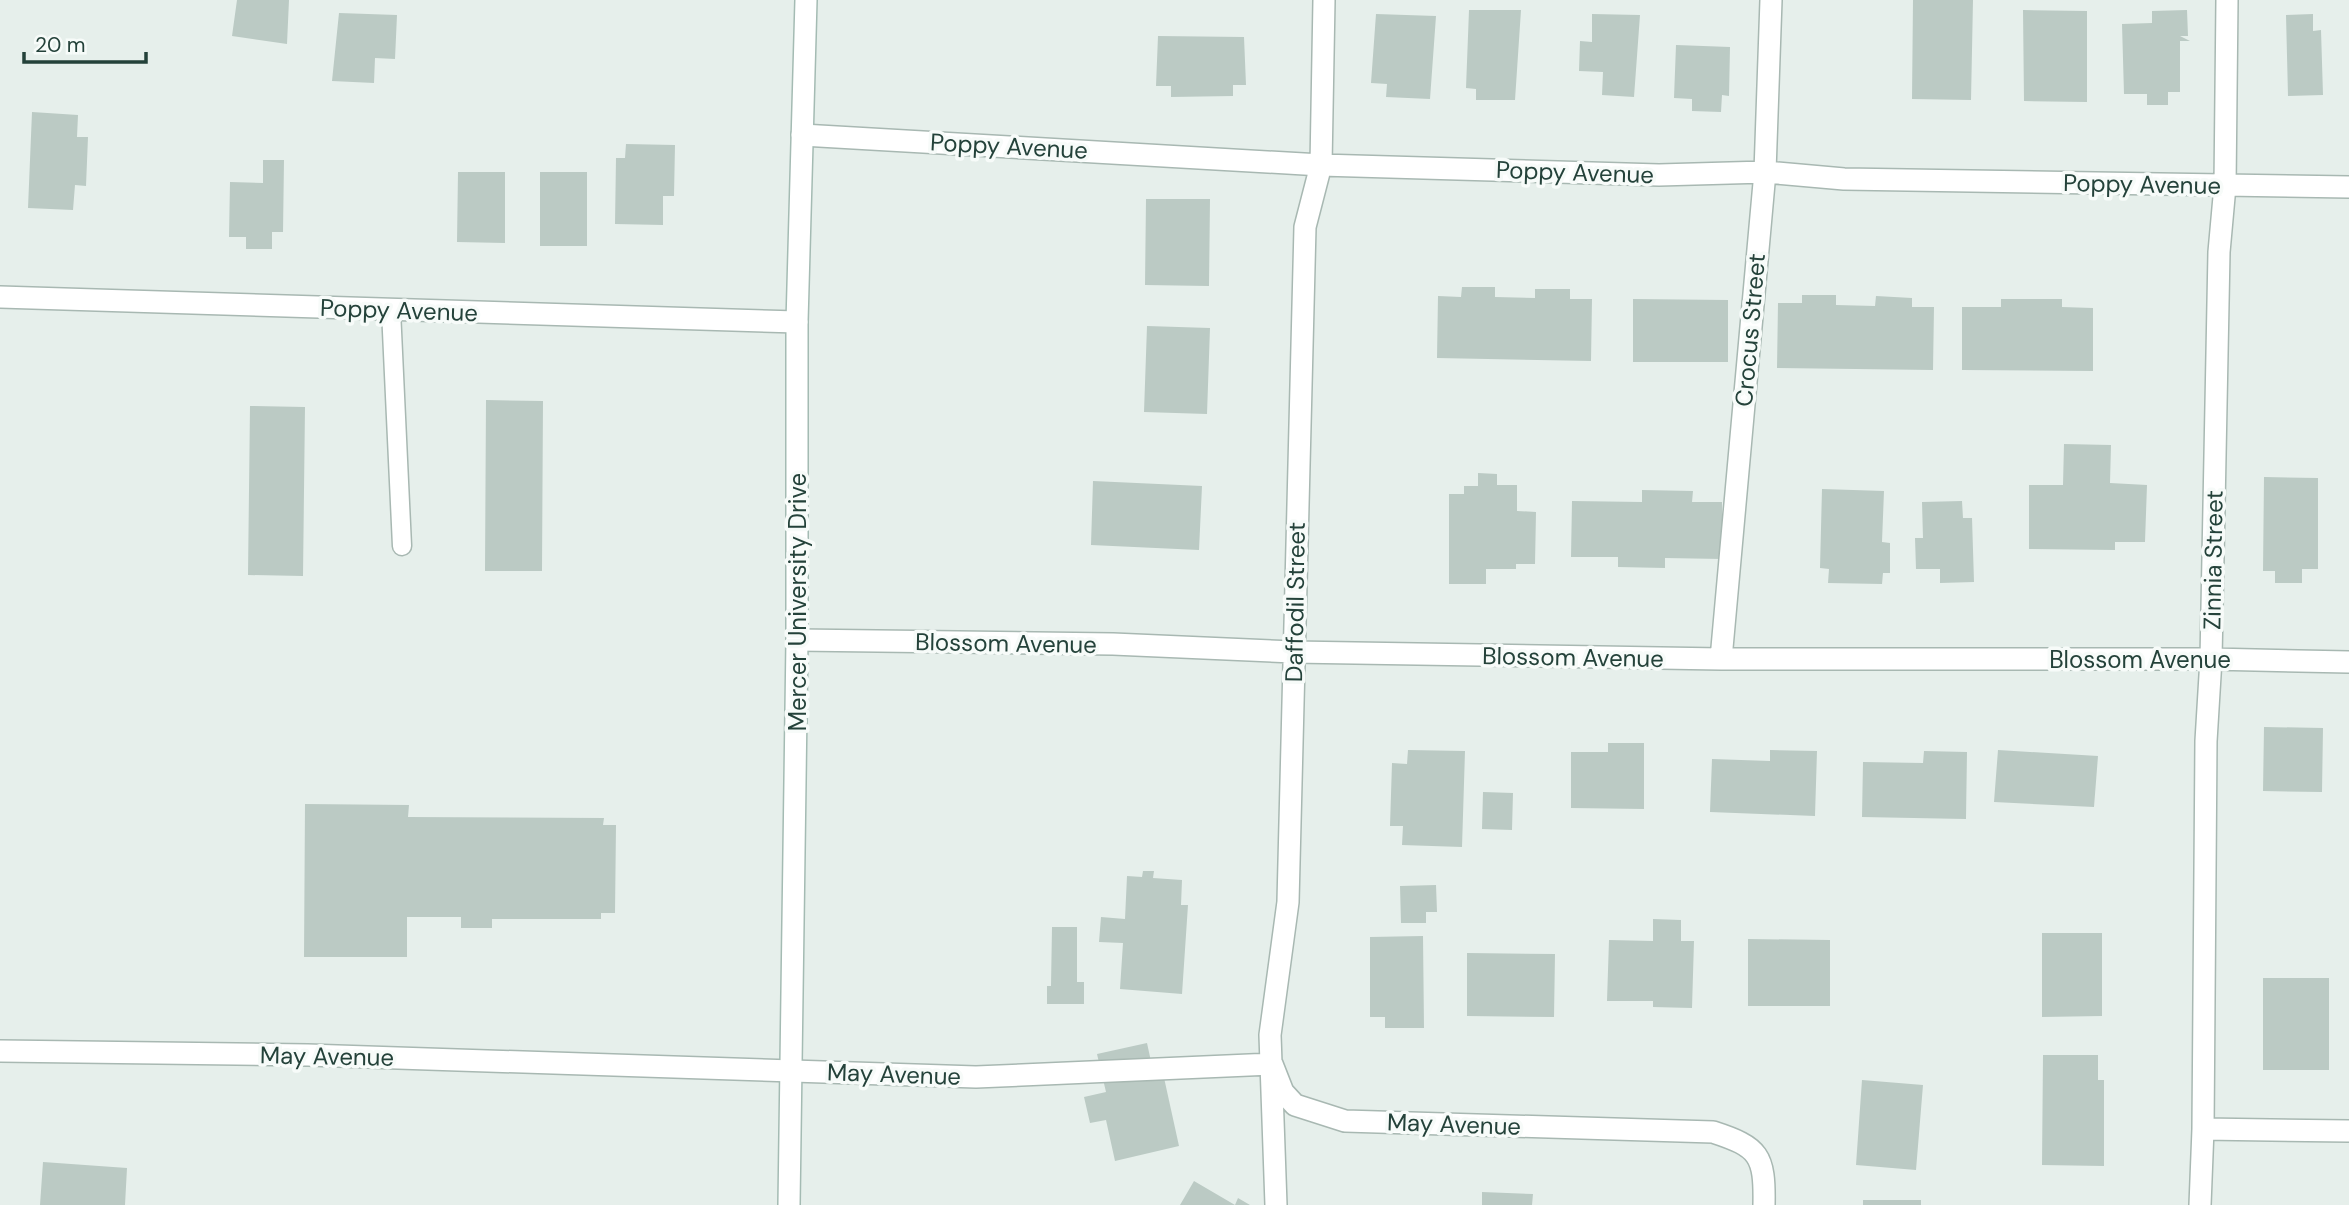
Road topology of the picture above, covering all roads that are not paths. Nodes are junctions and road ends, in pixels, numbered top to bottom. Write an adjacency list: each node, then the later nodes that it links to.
1 (806, 0): 5 (street, Mercer University Drive)
2 (1324, 0): 6 (street, Daffodil Street)
3 (1771, 0): 7 (street, Crocus Street)
4 (2227, 0): 8 (street, Zinnia Street)
5 (802, 135): 6 (street, Poppy Avenue); 12 (street, Mercer University Drive)
6 (1321, 165): 7 (street, Poppy Avenue); 15 (street, Daffodil Street)
7 (1765, 172): 8 (street, Poppy Avenue); 17 (street, Crocus Street)
8 (2225, 186): 9 (street, Poppy Avenue); 16 (street, Zinnia Street)
9 (2349, 187)
10 (0, 297): 11 (street, Poppy Avenue)
11 (391, 310): 12 (street, Poppy Avenue); 13 (lane)
12 (797, 322): 14 (street, Mercer University Drive)
13 (402, 546)
14 (797, 640): 15 (street, Blossom Avenue); 21 (street, Mercer University Drive)
15 (1293, 652): 17 (street, Blossom Avenue); 20 (street, Daffodil Street)
16 (2211, 659): 17 (street, Blossom Avenue); 18 (street, Blossom Avenue); 22 (street, Zinnia Street)
17 (1721, 660)
18 (2349, 662)
19 (0, 1051): 21 (street, May Avenue)
20 (1272, 1064): 21 (street, May Avenue); 25 (street, Daffodil Street); 26 (street, May Avenue)
21 (793, 1070): 24 (street, Mercer University Drive)
22 (2203, 1129): 23 (street); 27 (street, Zinnia Street)
23 (2349, 1131)
24 (789, 1205)
25 (1276, 1205)
26 (1764, 1205)
27 (2200, 1205)

